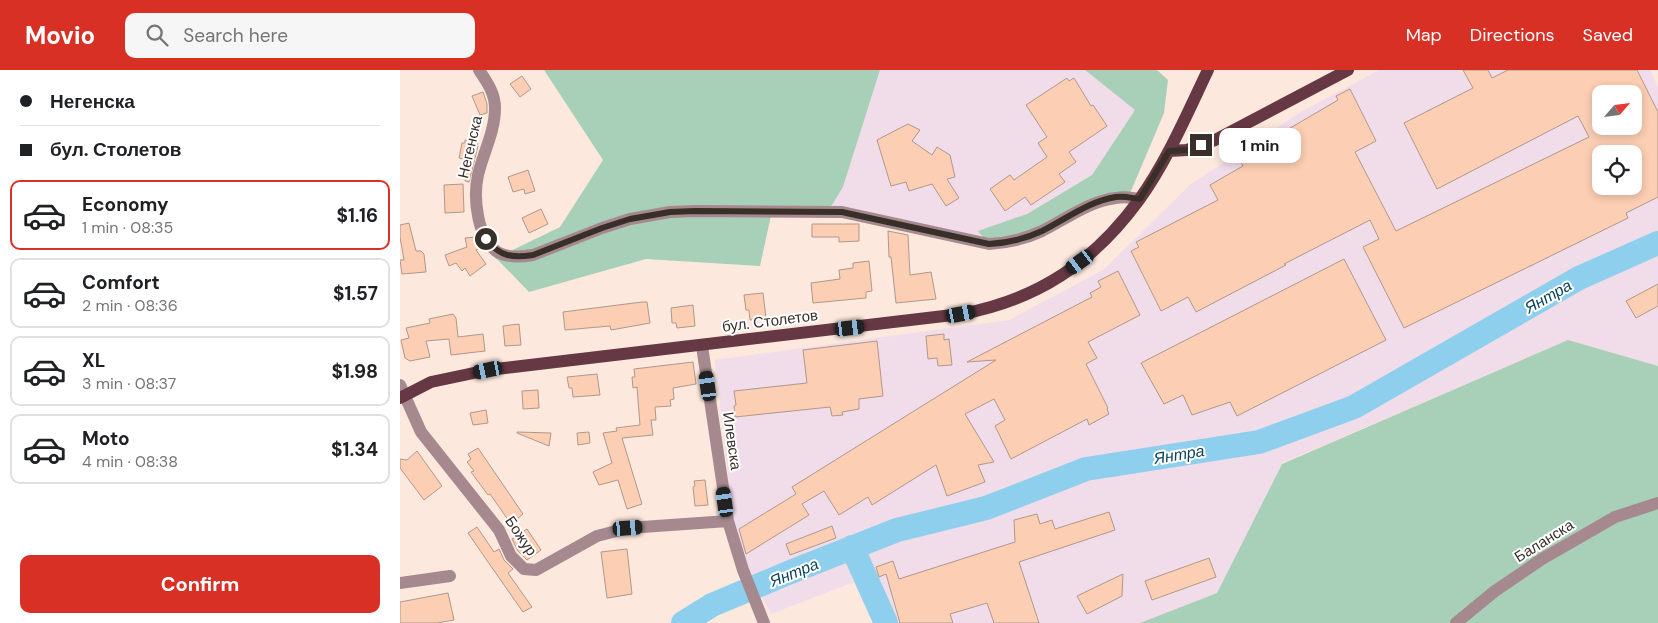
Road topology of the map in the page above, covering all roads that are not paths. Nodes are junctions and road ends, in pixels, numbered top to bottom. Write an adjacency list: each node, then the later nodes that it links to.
1 (479, 70): 5 (street, Негенска)
2 (1208, 70): 4 (main road, бул. Столетов)
3 (1348, 70): 4 (main road)
4 (1169, 151): 5 (main road, бул. Столетов)
5 (1140, 199): 6 (main road, бул. Столетов)
6 (702, 346): 7 (main road, бул. Столетов); 9 (street, Илевска)
7 (401, 393): 9 (street, Божур)
8 (1658, 503): 13 (street, Баланска)
9 (728, 521): 12 (street, Илевска)
10 (450, 576): 11 (street)
11 (400, 583)
12 (764, 623)
13 (1456, 623)

